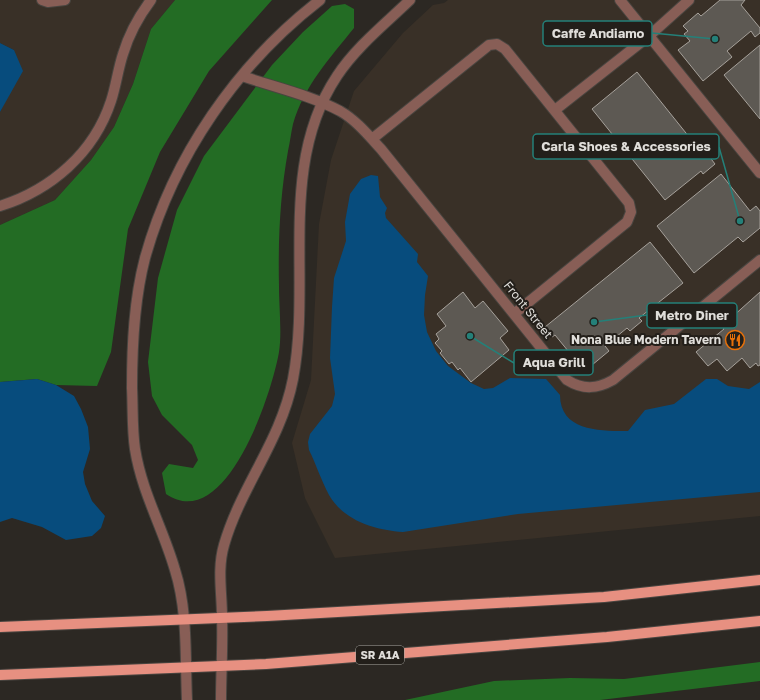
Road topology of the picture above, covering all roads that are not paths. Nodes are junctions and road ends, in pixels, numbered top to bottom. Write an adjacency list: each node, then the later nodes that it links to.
1 (42, 0): 2 (street)
2 (65, 0)
3 (151, 0): 14 (street)
4 (320, 0): 9 (street)
5 (410, 0): 10 (street)
6 (620, 0): 8 (street)
7 (689, 0): 8 (street)
8 (649, 36): 11 (street); 13 (street)
9 (242, 76): 10 (street, Front Street); 19 (street)
10 (321, 103): 12 (street, Front Street); 18 (street)
11 (555, 110): 12 (street); 16 (street)
12 (372, 139): 16 (street, Front Street)
13 (760, 173)
14 (0, 206)
15 (760, 260): 16 (street, Front Street)
16 (514, 314)
17 (760, 580): 18 (main road)
18 (222, 617): 19 (main road); 22 (street)
19 (184, 619): 21 (main road); 23 (street)
20 (760, 621): 22 (main road, SR A1A)
21 (0, 627)
22 (221, 667): 23 (main road, SR A1A); 26 (street)
23 (185, 668): 24 (main road, SR A1A); 25 (street)
24 (0, 675)
25 (187, 700)
26 (221, 700)

